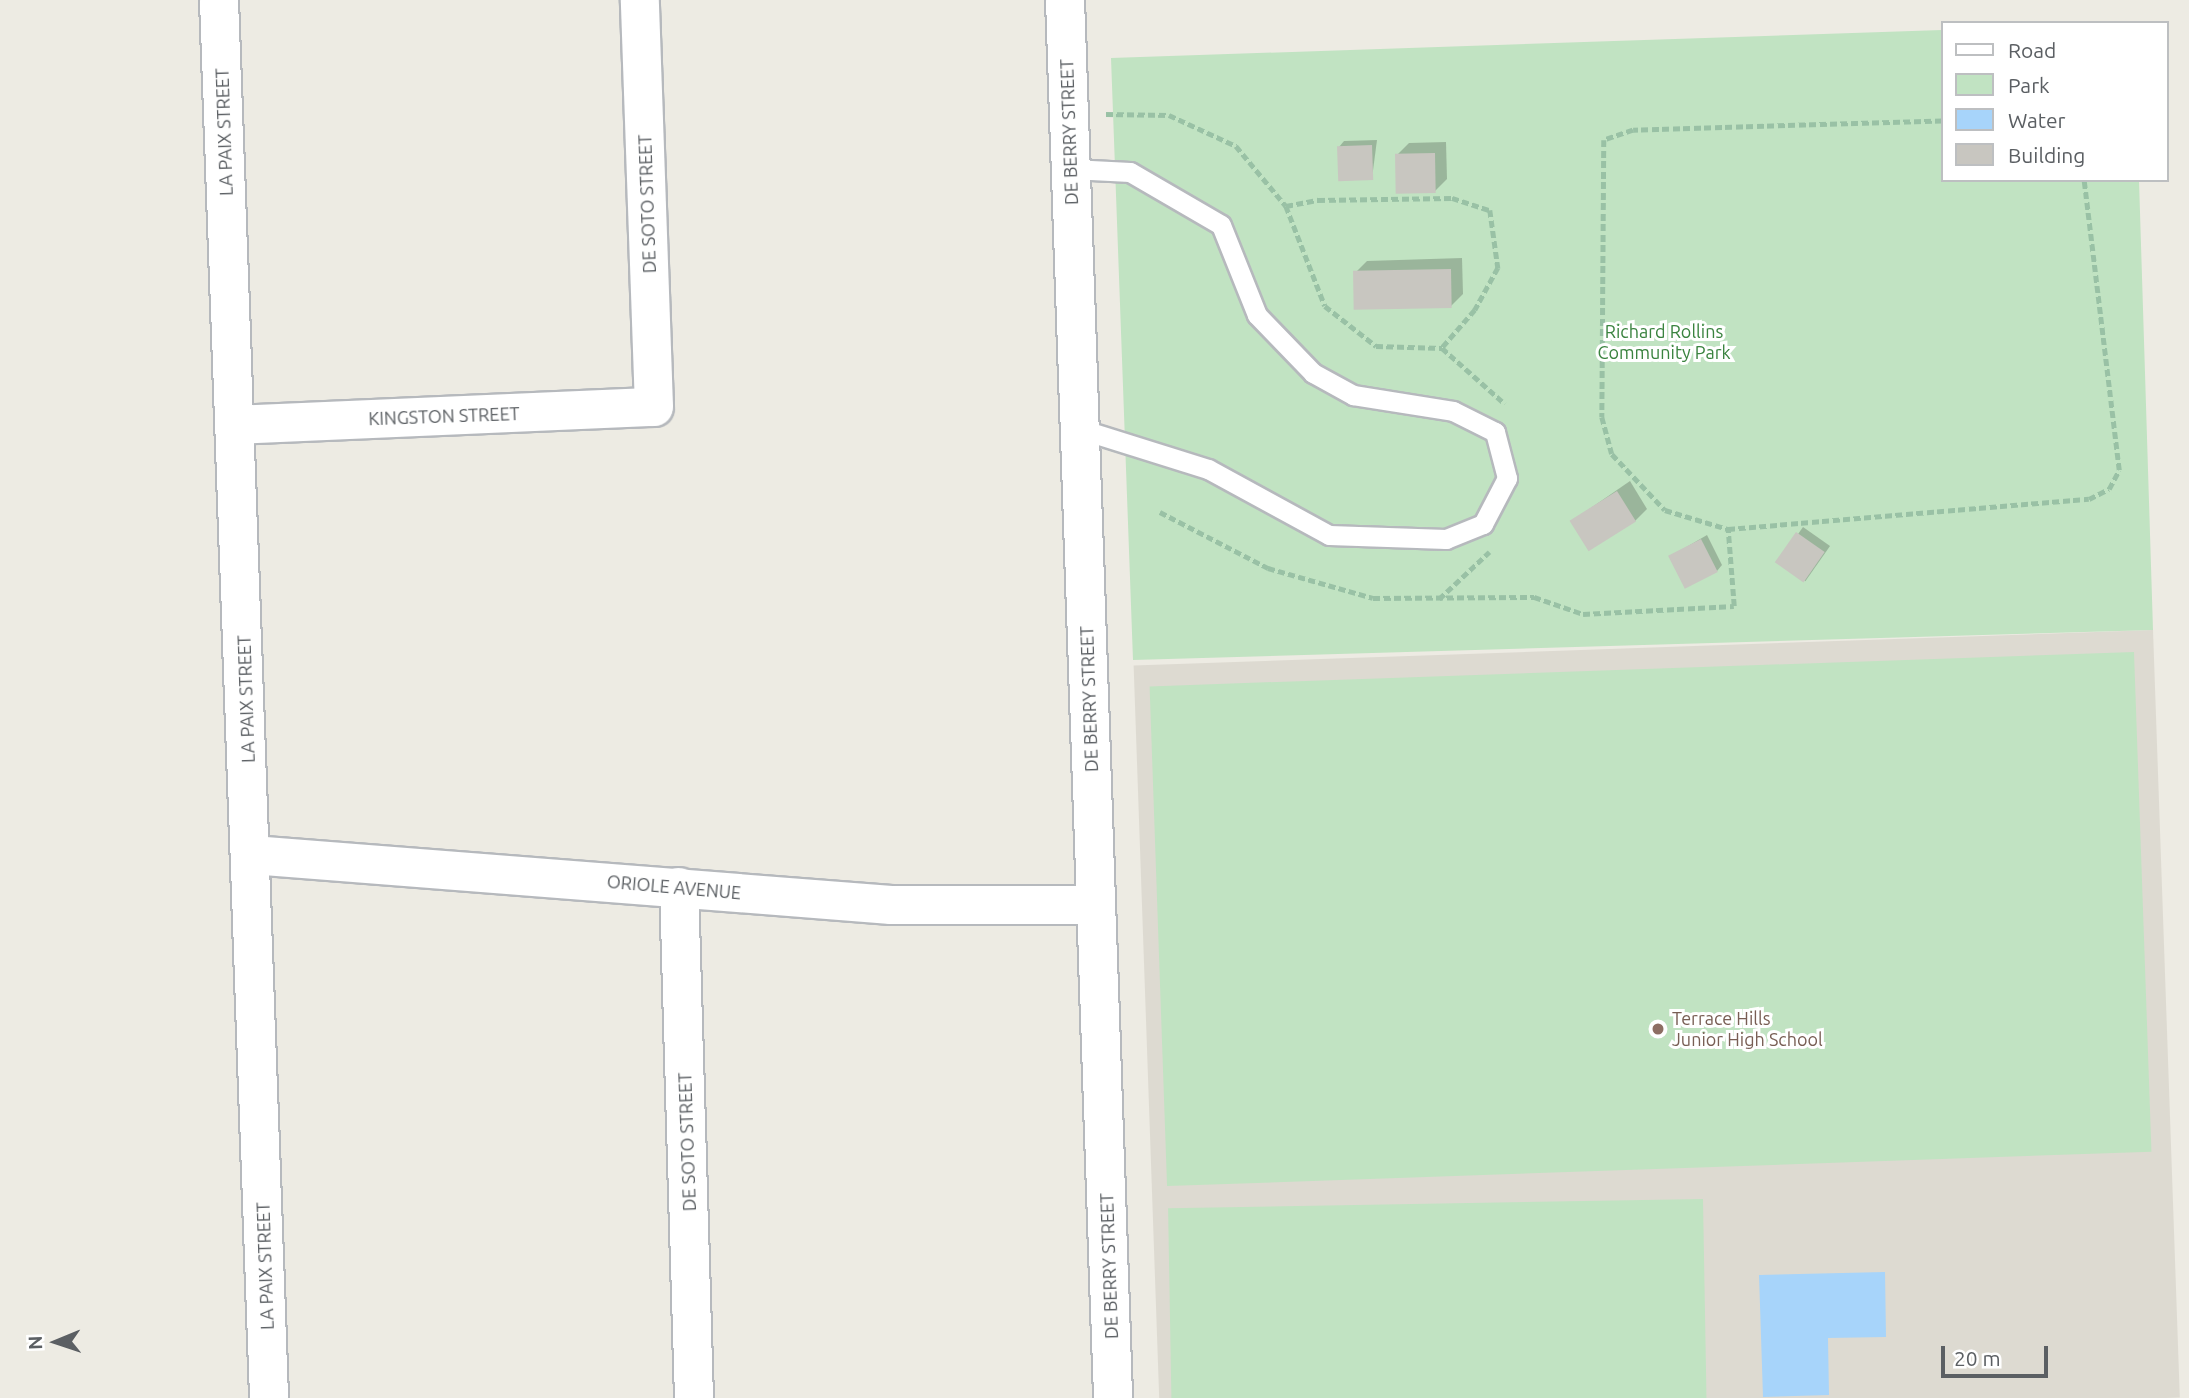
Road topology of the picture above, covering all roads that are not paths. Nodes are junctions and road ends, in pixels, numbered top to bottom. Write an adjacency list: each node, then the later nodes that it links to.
1 (219, 0): 6 (street, LA PAIX STREET)
2 (640, 0): 5 (street, DE SOTO STREET)
3 (1065, 0): 4 (street, DE BERRY STREET)
4 (1071, 169): 7 (street, DE BERRY STREET); 7 (lane)
5 (654, 407): 6 (street, KINGSTON STREET)
6 (235, 425): 8 (street, LA PAIX STREET)
7 (1080, 429): 10 (street, DE BERRY STREET)
8 (252, 855): 9 (street, ORIOLE AVENUE); 11 (street, LA PAIX STREET)
9 (679, 887): 10 (street, ORIOLE AVENUE); 12 (street, DE SOTO STREET)
10 (1096, 905): 13 (street, DE BERRY STREET)
11 (269, 1398)
12 (694, 1398)
13 (1113, 1398)

